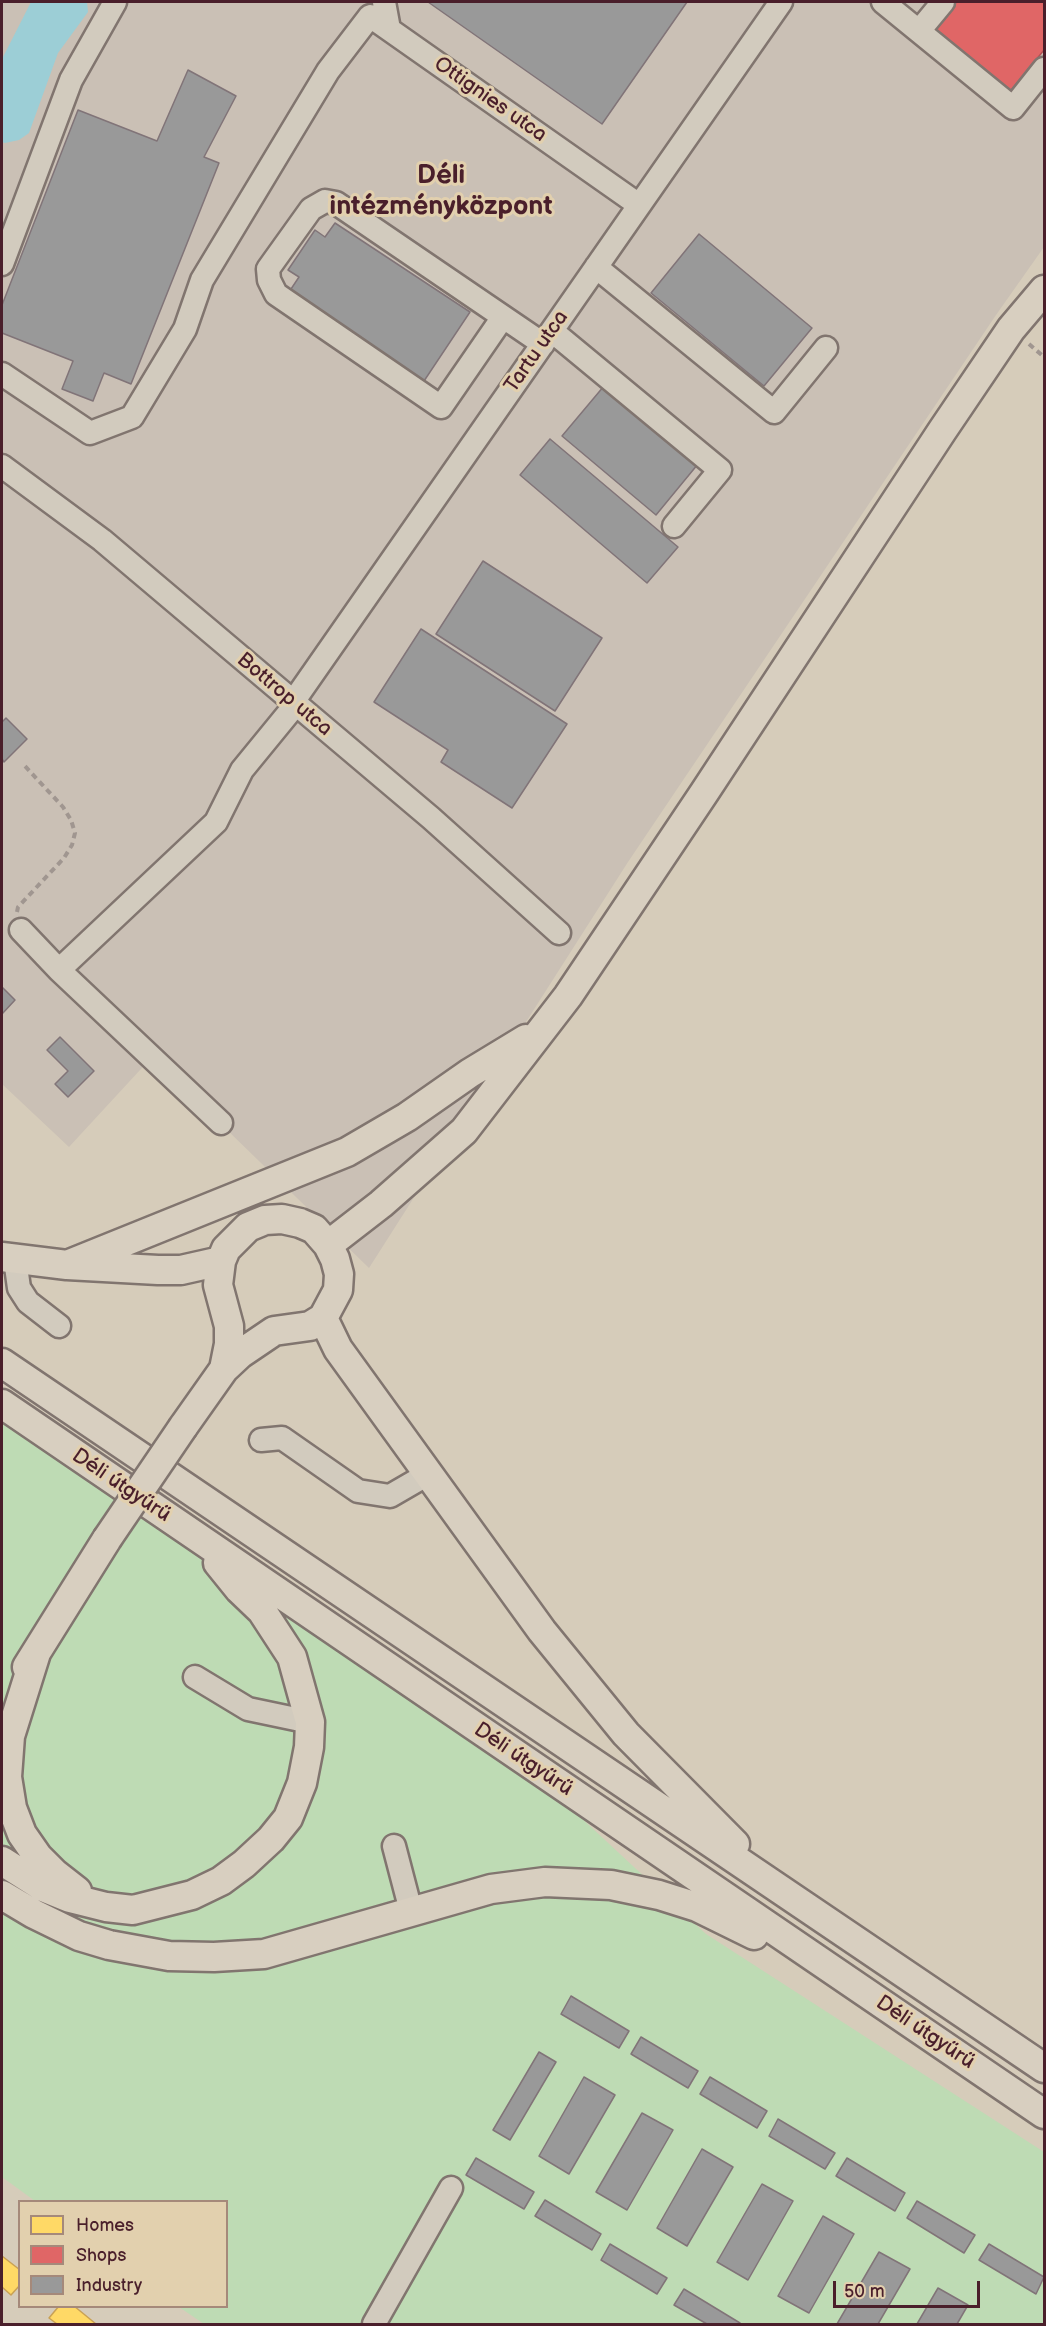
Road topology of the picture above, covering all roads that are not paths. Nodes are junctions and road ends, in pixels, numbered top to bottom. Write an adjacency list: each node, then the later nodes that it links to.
1 (115, 2): 9 (street)
2 (781, 2): 8 (street, Tartu utca)
3 (883, 2): 6 (street)
4 (943, 2): 6 (street)
5 (377, 9): 8 (street, Ottignies utca); 15 (street)
6 (919, 31): 7 (street)
7 (1044, 69)
8 (639, 206): 10 (street, Tartu utca)
9 (2, 264)
10 (596, 267): 13 (street, Tartu utca); 14 (street)
11 (1044, 290): 22 (main road)
12 (503, 317): 12 (street); 13 (street)
13 (547, 338): 17 (street); 18 (street, Tartu utca)
14 (826, 348)
15 (2, 374)
16 (2, 466): 18 (street, Bottrop utca)
17 (674, 526)
18 (295, 703): 20 (street, Bottrop utca); 21 (street, Tartu utca)
19 (21, 930): 21 (street)
20 (559, 933)
21 (59, 970): 23 (street)
22 (540, 1030): 24 (main road); 27 (main road)
23 (221, 1123)
24 (328, 1245): 26 (main road); 28 (main road)
25 (8, 1258): 27 (main road); 29 (street)
26 (221, 1261): 27 (main road); 31 (main road)
27 (68, 1265)
28 (323, 1318): 31 (main road); 34 (main road)
29 (59, 1326)
30 (2, 1363): 42 (main road, Déli útgyűrű)
31 (224, 1369): 36 (main road, bridge)
32 (2, 1404): 35 (main road, Déli útgyűrű)
33 (261, 1440): 34 (street)
34 (428, 1473): 42 (main road)
35 (175, 1522): 39 (main road); 46 (main road, Déli útgyűrű)
36 (36, 1653): 38 (main road); 44 (main road)
37 (195, 1677): 39 (street)
38 (2, 1703)
39 (310, 1722): 44 (main road)
40 (394, 1846): 45 (street)
41 (2, 1861): 44 (main road)
42 (782, 1891): 47 (main road, Déli útgyűrű)
43 (2, 1895): 45 (main road)
44 (106, 1907)
45 (411, 1911): 46 (main road)
46 (825, 1965): 48 (main road, Déli útgyűrű)
47 (1044, 2068)
48 (1044, 2114)
49 (451, 2188): 50 (street)
50 (374, 2325)

